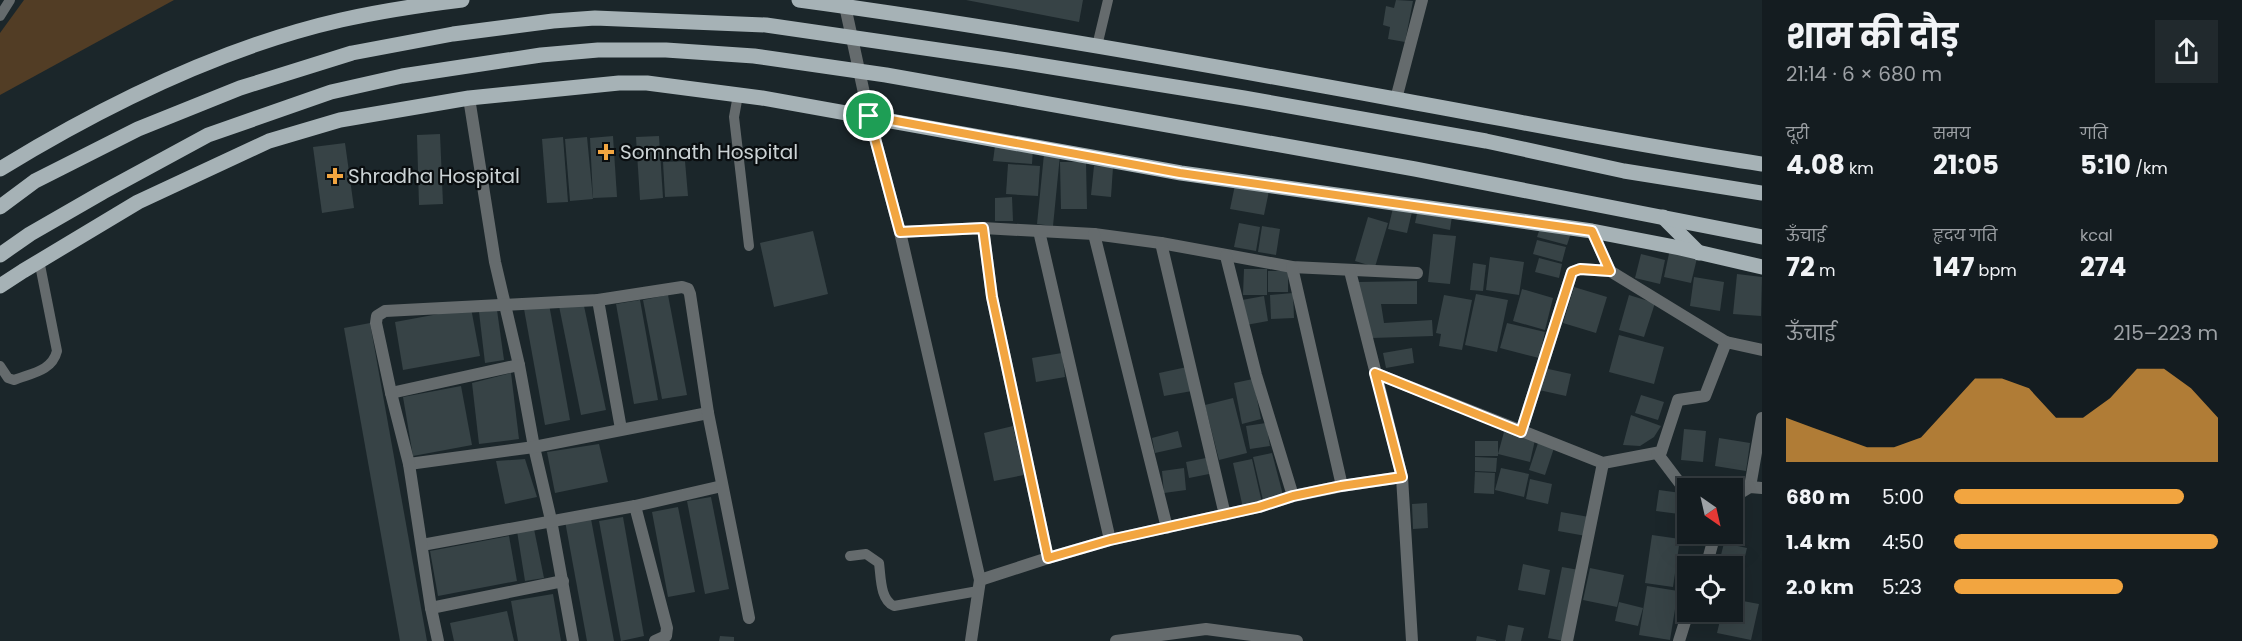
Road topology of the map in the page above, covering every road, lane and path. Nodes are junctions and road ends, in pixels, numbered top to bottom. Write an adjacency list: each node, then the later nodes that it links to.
1 (10, 0): 7 (lane)
2 (462, 0): 18 (main road)
3 (799, 0): 6 (main road)
4 (1108, 0): 9 (lane)
5 (1422, 0): 14 (street)
6 (845, 3): 8 (street); 9 (main road)
7 (0, 16)
8 (852, 37): 10 (street); 15 (main road); 20 (main road)
9 (1097, 46): 11 (main road)
10 (859, 71): 16 (street); 21 (main road); 31 (main road)
11 (1301, 82): 14 (main road); 15 (main road)
12 (738, 95): 13 (main road); 16 (main road); 29 (lane)
13 (469, 98): 33 (main road); 41 (street)
14 (1396, 99): 17 (main road)
15 (1296, 107): 19 (main road)
16 (869, 116): 24 (main road); 25 (street)
17 (1762, 164)
18 (0, 169)
19 (1762, 193)
20 (0, 207)
21 (1663, 217): 27 (main road); 30 (main road)
22 (983, 228): 23 (street); 25 (street); 69 (street)
23 (1039, 231): 26 (street); 66 (street)
24 (1592, 231): 30 (main road); 37 (street)
25 (900, 232): 71 (street)
26 (1094, 234): 28 (street); 65 (street)
27 (1762, 237)
28 (1161, 243): 32 (street); 63 (street)
29 (749, 246)
30 (1699, 253): 35 (main road)
31 (0, 255)
32 (1226, 256): 34 (street); 61 (street)
33 (39, 260): 39 (main road); 45 (lane)
34 (1292, 267): 36 (street); 59 (street)
35 (1762, 267)
36 (1350, 271): 38 (street); 46 (street)
37 (1610, 271): 42 (street); 51 (street)
38 (1418, 273)
39 (0, 286)
40 (598, 300): 41 (street); 48 (street); 50 (street)
41 (505, 304): 44 (street); 47 (street)
42 (1726, 342): 43 (street); 53 (street)
43 (1762, 350)
44 (519, 365): 47 (street); 52 (street)
45 (0, 366)
46 (1375, 373): 51 (street); 56 (street)
47 (391, 393): 55 (street)
48 (708, 413): 50 (street); 58 (street)
49 (1762, 418): 60 (street)
50 (621, 429): 52 (street)
51 (1521, 432): 54 (street)
52 (534, 447): 55 (street); 64 (street)
53 (1657, 453): 54 (street); 57 (street)
54 (1603, 463): 83 (street)
55 (409, 464): 67 (street)
56 (1402, 477): 59 (street); 82 (street)
57 (1677, 479)
58 (722, 486): 62 (street); 73 (street)
59 (1341, 486): 61 (street)
60 (1756, 488)
61 (1293, 496): 63 (street)
62 (636, 506): 64 (street); 78 (street)
63 (1225, 514): 65 (street)
64 (551, 520): 67 (street); 70 (street)
65 (1167, 528): 66 (street)
66 (1110, 540): 69 (street)
67 (422, 545): 72 (street)
68 (850, 556): 71 (lane)
69 (1048, 558): 71 (street)
70 (563, 581): 72 (street); 77 (street)
71 (979, 586): 79 (street)
72 (431, 608): 76 (street)
73 (749, 618)
74 (1685, 622): 84 (street)
75 (1205, 635): 80 (street); 81 (street)
76 (438, 641)
77 (573, 641)
78 (655, 641)
79 (971, 641)
80 (1116, 641)
81 (1297, 641)
82 (1412, 641)
83 (1567, 641)
84 (1679, 641)

